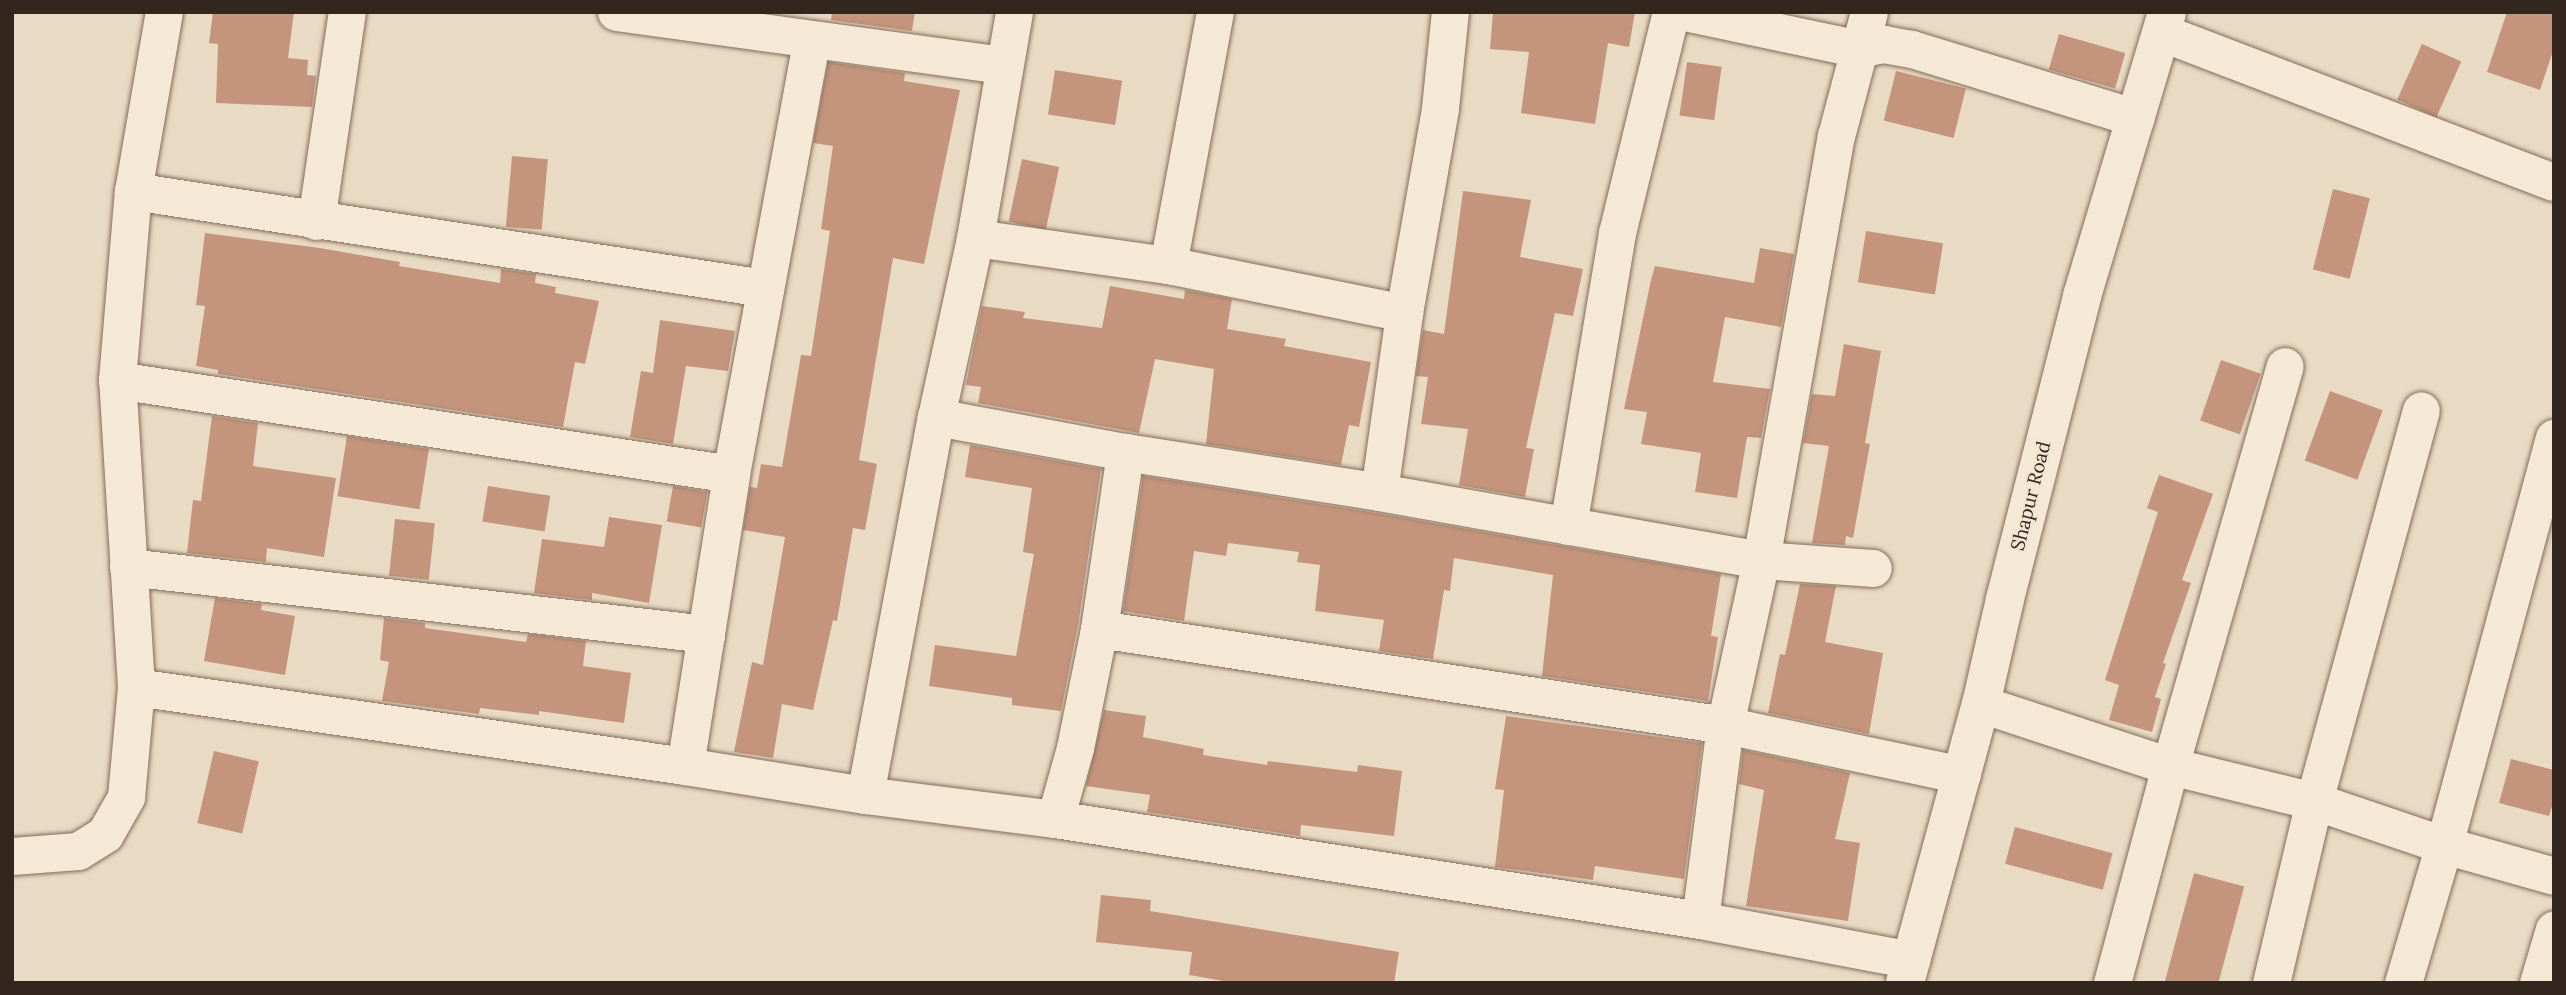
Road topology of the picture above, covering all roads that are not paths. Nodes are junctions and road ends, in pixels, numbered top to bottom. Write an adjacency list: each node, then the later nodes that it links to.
1 (164, 12): 16 (street)
2 (347, 12): 17 (street)
3 (616, 12): 11 (street)
4 (1014, 12): 13 (street)
5 (1215, 12): 19 (street)
6 (1450, 12): 21 (street)
7 (1671, 12): 30 (street)
8 (1869, 12): 12 (street)
9 (1705, 14): 12 (street)
10 (2165, 23): 14 (street, Shapur Road); 15 (street)
11 (811, 41): 13 (street); 20 (street)
12 (1859, 48): 14 (street); 31 (street)
13 (1003, 65): 18 (street)
14 (2136, 118): 37 (street, Shapur Road)
15 (2554, 182)
16 (134, 191): 17 (street); 23 (street)
17 (316, 220): 20 (street)
18 (975, 238): 19 (street); 25 (street)
19 (1168, 265): 21 (street)
20 (764, 288): 28 (street)
21 (1404, 313): 29 (street)
22 (2285, 366): 40 (street)
23 (117, 380): 28 (street); 32 (street)
24 (2421, 410): 43 (street)
25 (936, 417): 27 (street); 42 (street)
26 (2554, 438): 45 (street)
27 (1125, 452): 29 (street); 34 (street)
28 (731, 474): 35 (street)
29 (1379, 492): 30 (street)
30 (1568, 526): 31 (street)
31 (1761, 560): 33 (street); 38 (street)
32 (128, 567): 35 (street); 36 (street)
33 (1873, 568)
34 (1099, 629): 38 (street); 44 (street)
35 (706, 634): 39 (street)
36 (136, 687): 39 (street); 46 (street)
37 (1981, 704): 40 (street); 41 (street, Shapur Road)
38 (1725, 725): 41 (street); 48 (street)
39 (685, 766): 42 (street)
40 (2170, 766): 43 (street); 51 (street)
41 (1962, 775): 50 (street, Shapur Road)
42 (865, 795): 44 (street)
43 (2314, 801): 45 (street); 52 (street)
44 (1055, 819): 48 (street)
45 (2444, 845): 47 (street); 53 (street)
46 (12, 856)
47 (2554, 876)
48 (1700, 920): 50 (street)
49 (2554, 929): 54 (street)
50 (1908, 971)
51 (2112, 983)
52 (2271, 983)
53 (2403, 983)
54 (2538, 983)

